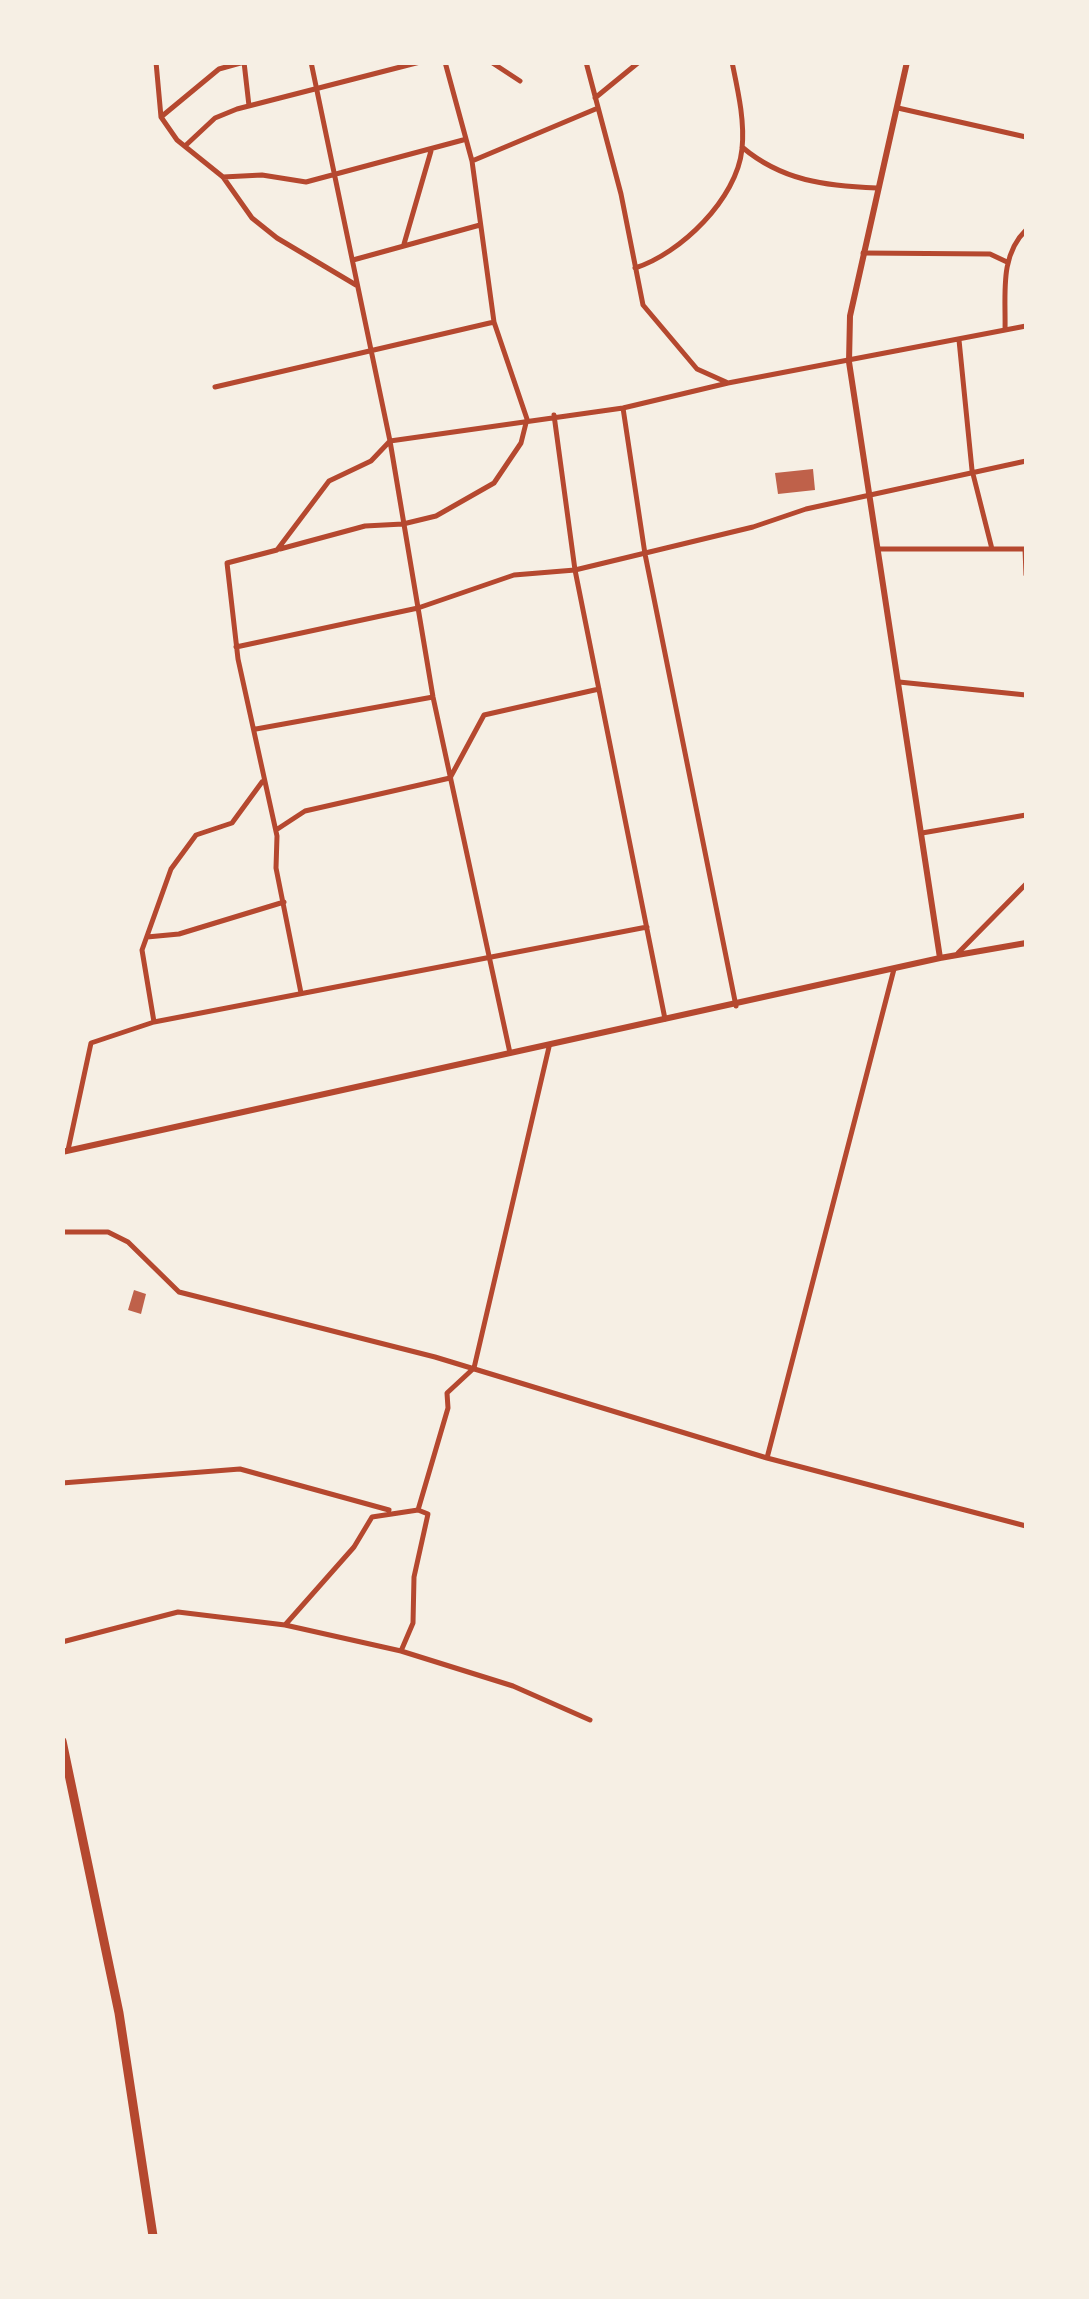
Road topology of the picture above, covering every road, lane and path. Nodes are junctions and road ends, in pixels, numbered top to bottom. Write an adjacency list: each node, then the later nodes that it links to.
1 (156, 62): 16 (street)
2 (311, 62): 11 (street)
3 (420, 62): 11 (street)
4 (444, 62): 18 (street)
5 (490, 62): 10 (street)
6 (586, 62): 12 (street)
7 (639, 62): 12 (street)
8 (732, 62): 20 (street)
9 (907, 62): 15 (street)
10 (520, 82)
11 (314, 93): 13 (street); 24 (street)
12 (595, 98): 14 (street)
13 (249, 106): 16 (street); 19 (street)
14 (598, 108): 22 (street); 32 (street)
15 (896, 108): 17 (street); 25 (street)
16 (161, 117): 19 (street)
17 (1026, 137)
18 (464, 139): 21 (street); 22 (street)
19 (185, 146): 23 (street)
20 (742, 147): 25 (street); 32 (street)
21 (430, 151): 24 (street); 28 (street)
22 (472, 160): 26 (street)
23 (223, 176): 24 (street); 33 (street)
24 (331, 176): 30 (street)
25 (877, 188): 29 (street)
26 (480, 225): 28 (street); 34 (street)
27 (1026, 230): 31 (street)
28 (404, 246): 30 (street)
29 (863, 253): 31 (street); 39 (street)
30 (353, 260): 33 (street)
31 (1007, 262): 36 (street)
32 (635, 268): 40 (street)
33 (358, 286): 38 (street)
34 (494, 322): 38 (street); 44 (street)
35 (1026, 326): 36 (street)
36 (1005, 330): 37 (street)
37 (959, 340): 39 (street); 47 (street)
38 (369, 350): 41 (street); 45 (street)
39 (849, 362): 40 (street); 48 (street)
40 (728, 383): 42 (street)
41 (215, 387)
42 (623, 408): 43 (street); 53 (street)
43 (554, 415): 44 (street); 54 (street)
44 (528, 419): 45 (street); 49 (street)
45 (390, 441): 49 (street); 51 (street)
46 (1026, 461): 47 (street)
47 (972, 470): 48 (street); 50 (street)
48 (872, 493): 52 (street); 53 (street)
49 (403, 524): 51 (street); 56 (street)
50 (992, 549): 52 (street); 55 (street)
51 (277, 550): 57 (street)
52 (880, 550): 58 (street)
53 (644, 554): 54 (street); 78 (street)
54 (575, 570): 56 (street); 59 (street)
55 (1026, 575)
56 (418, 608): 57 (street); 61 (street)
57 (236, 647): 62 (street)
58 (899, 682): 60 (street); 67 (street)
59 (599, 689): 63 (street); 70 (street)
60 (1026, 696)
61 (433, 697): 62 (street); 63 (street)
62 (256, 729): 64 (street)
63 (450, 778): 66 (street); 74 (street)
64 (262, 782): 66 (street); 71 (street)
65 (1026, 815): 67 (street)
66 (275, 830): 69 (street)
67 (922, 833): 75 (street)
68 (1026, 884): 73 (street)
69 (284, 902): 71 (street); 77 (street)
70 (647, 926): 74 (street); 80 (street)
71 (146, 937): 79 (street)
72 (1026, 943): 73 (street)
73 (956, 955): 75 (street)
74 (488, 956): 77 (street); 82 (street)
75 (940, 958): 76 (street)
76 (894, 970): 78 (street); 86 (street)
77 (301, 993): 79 (street)
78 (736, 1006): 80 (street)
79 (154, 1022): 83 (street)
80 (665, 1022): 81 (street)
81 (548, 1048): 82 (street); 85 (street)
82 (510, 1056): 83 (street)
83 (65, 1152)
84 (62, 1232): 85 (street)
85 (474, 1368): 86 (street); 88 (street)
86 (767, 1458): 90 (street)
87 (62, 1483): 89 (street)
88 (418, 1510): 89 (street); 93 (street)
89 (392, 1511): 91 (street)
90 (1026, 1526)
91 (285, 1625): 92 (street); 93 (street)
92 (62, 1642)
93 (401, 1650): 94 (street)
94 (590, 1720)
95 (62, 1741): 96 (main road)
96 (153, 2236)

